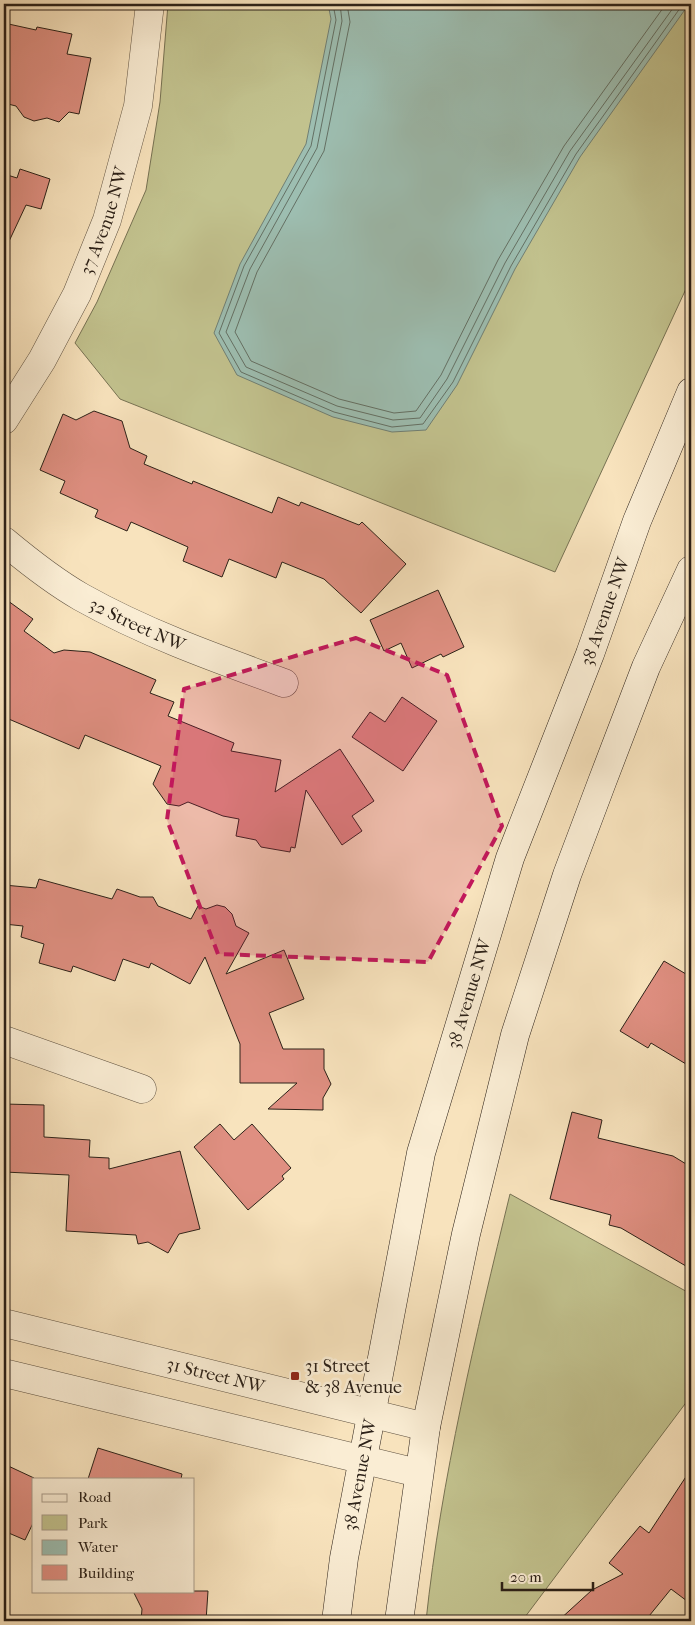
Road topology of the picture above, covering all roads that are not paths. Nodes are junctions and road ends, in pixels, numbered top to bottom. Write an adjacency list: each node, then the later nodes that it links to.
1 (150, 4): 3 (main road, 37 Avenue NW)
2 (691, 392): 11 (main road, 38 Avenue NW)
3 (4, 420)
4 (4, 541): 6 (main road, 32 Street NW)
5 (691, 570): 12 (main road)
6 (284, 683)
7 (4, 1040): 8 (main road)
8 (142, 1089)
9 (4, 1323): 11 (main road, 31 Street NW)
10 (4, 1373): 13 (main road)
11 (372, 1413): 12 (main road, 31 Street NW); 13 (main road, 38 Avenue NW)
12 (426, 1427): 14 (main road)
13 (363, 1458): 14 (main road); 15 (main road, 38 Avenue NW)
14 (418, 1472): 16 (main road)
15 (336, 1621)
16 (399, 1621)

